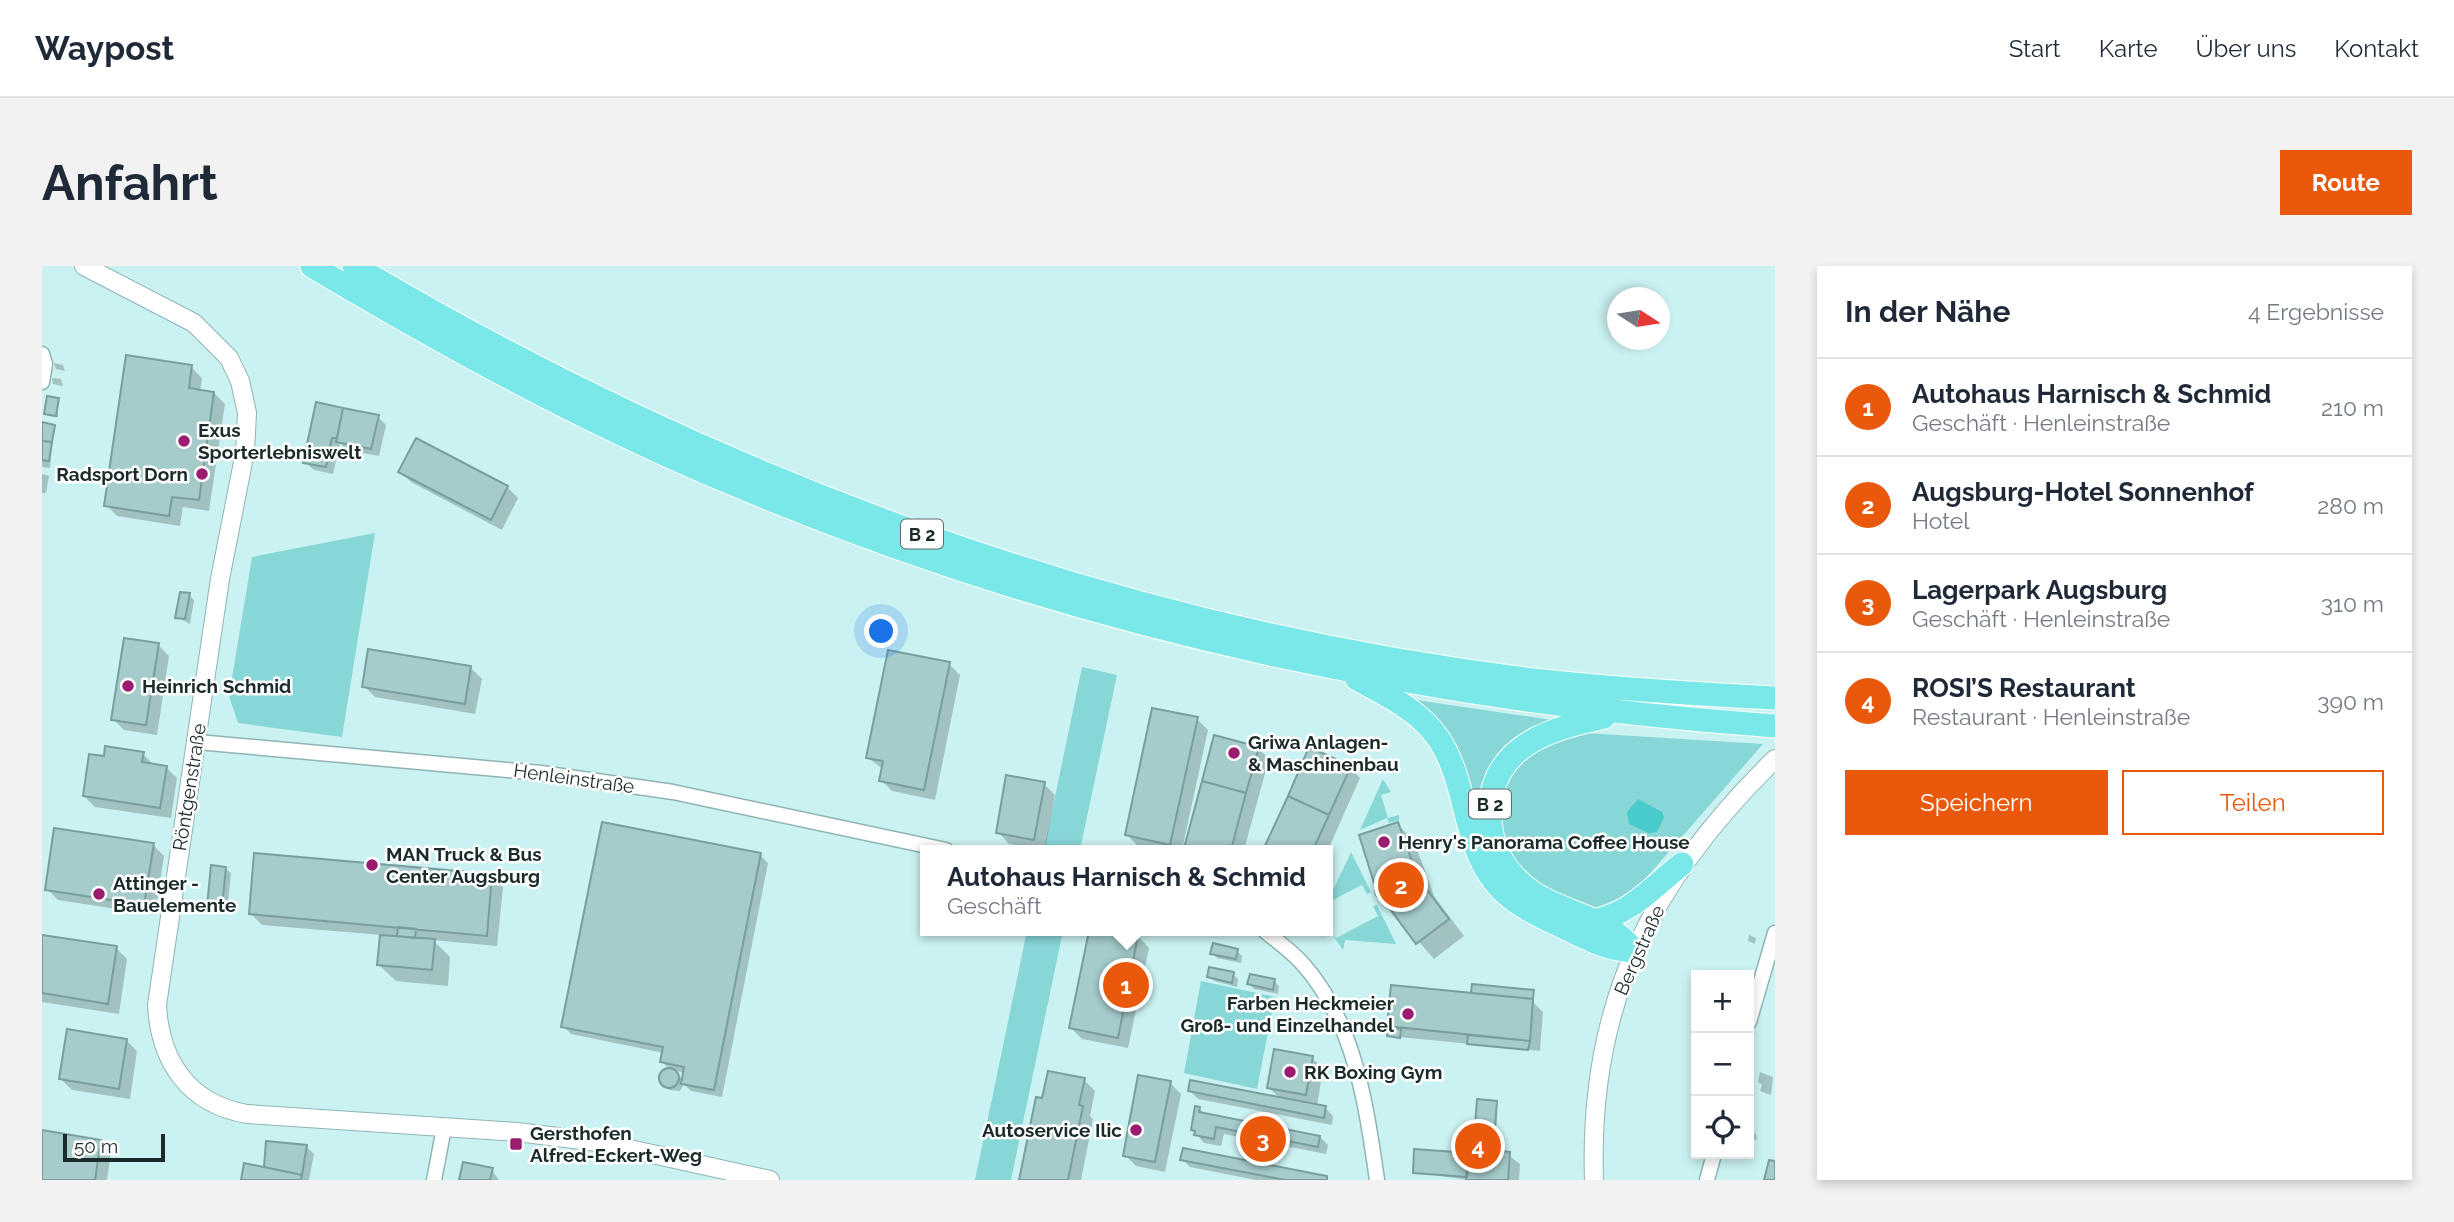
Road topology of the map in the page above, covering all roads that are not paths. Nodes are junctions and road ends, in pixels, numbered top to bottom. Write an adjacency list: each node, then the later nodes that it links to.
1 (84, 266): 10 (street, Röntgenstraße)
2 (312, 266): 6 (highway, B 2)
3 (354, 266): 7 (highway, B 2)
4 (43, 355): 5 (street)
5 (42, 382)
6 (1342, 671): 8 (highway, B 2); 17 (highway, B 2)
7 (1775, 698)
8 (1618, 714): 9 (highway, B 2); 14 (highway, B 2)
9 (1775, 726)
10 (197, 742): 12 (street, Henleinstraße); 19 (street, Röntgenstraße)
11 (1775, 759): 13 (street, Bergstraße)
12 (922, 845)
13 (1682, 863): 14 (highway); 17 (street, Bergstraße)
14 (1591, 921): 17 (highway, B 2)
15 (1775, 933): 18 (street)
16 (1271, 936): 23 (street)
17 (1634, 951): 24 (street, Bergstraße)
18 (1754, 1005)
19 (444, 1128): 21 (street); 22 (street, Röntgenstraße)
20 (1713, 1159): 25 (street)
21 (434, 1180)
22 (770, 1180)
23 (1377, 1180)
24 (1594, 1180)
25 (1707, 1180)

